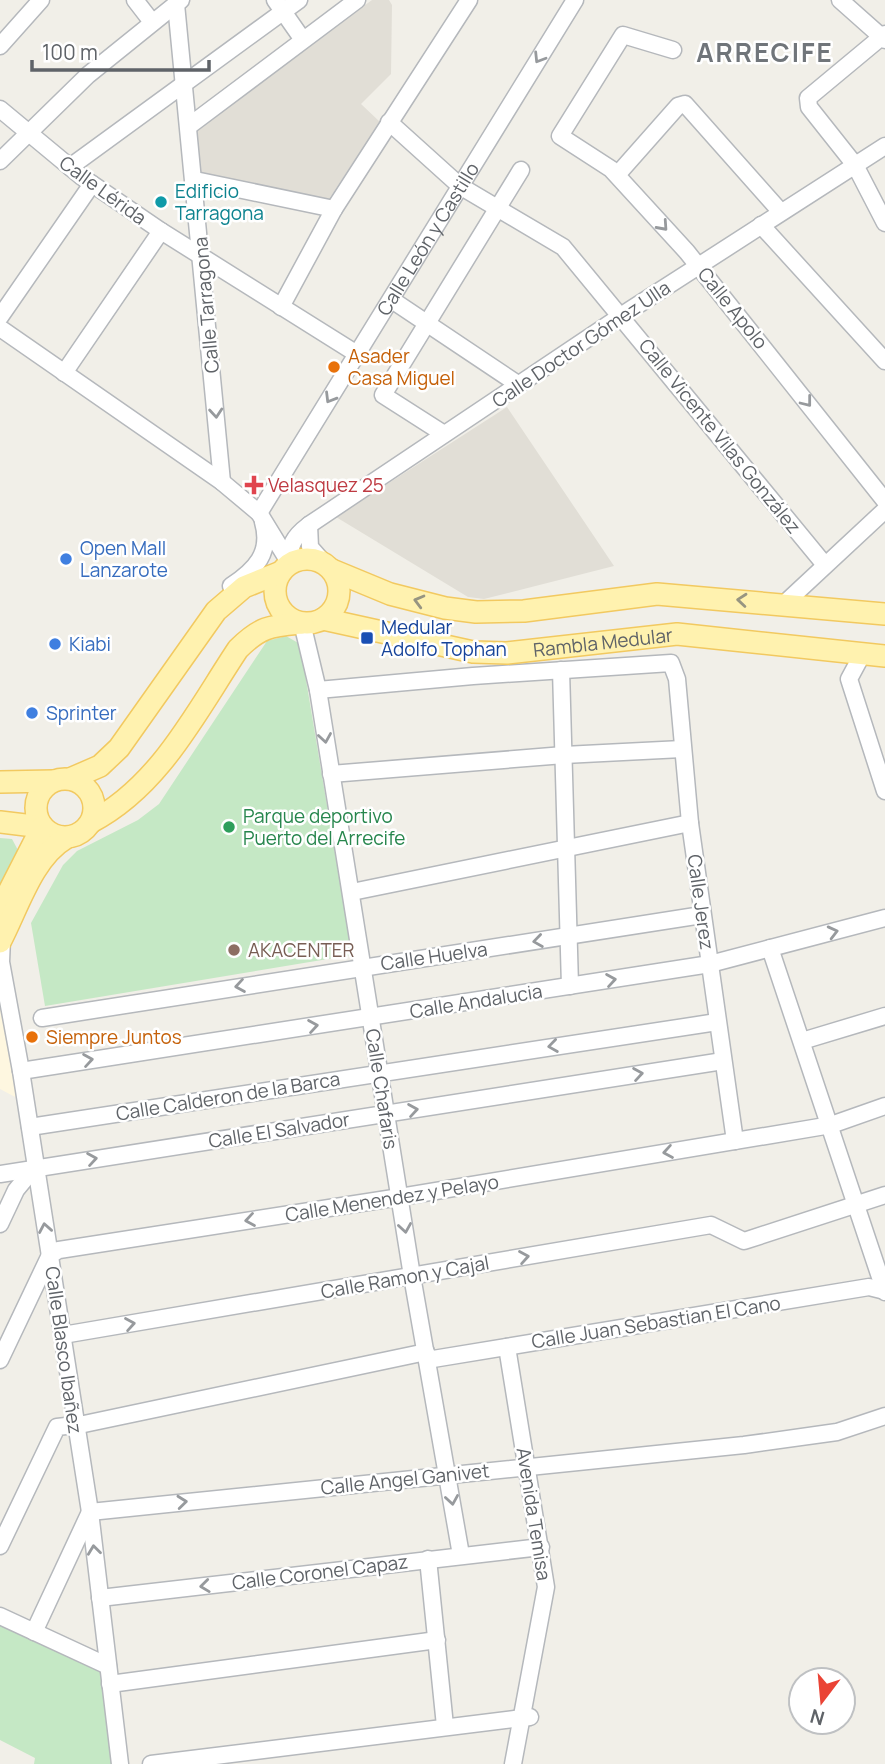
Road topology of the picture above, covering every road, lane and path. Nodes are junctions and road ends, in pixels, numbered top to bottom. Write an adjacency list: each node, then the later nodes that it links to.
1 (41, 0): 13 (street)
2 (135, 0): 10 (street)
3 (299, 0): 9 (street)
4 (357, 0): 12 (street)
5 (469, 0): 17 (street)
6 (575, 0): 28 (street, Calle León y Castillo, one-way to 28)
7 (840, 0): 11 (street)
8 (178, 2): 10 (street); 15 (street, Calle Tarragona)
9 (279, 6): 12 (street); 15 (street)
10 (152, 22): 19 (street)
11 (884, 37): 22 (street)
12 (303, 40): 18 (street)
13 (0, 46)
14 (673, 50): 25 (street, Calle Apolo)
15 (184, 85): 18 (street, Calle Tarragona); 23 (street)
16 (0, 109): 19 (street, Calle Lérida)
17 (390, 122): 28 (street, Calle Vicente Vilas González); 30 (street)
18 (190, 126): 26 (street, Calle Tarragona)
19 (27, 135): 21 (street); 23 (street, Calle Lérida)
20 (885, 146): 22 (street, Calle Doctor Gómez Ulla)
21 (0, 161)
22 (855, 165): 31 (street, Calle Doctor Gómez Ulla); 32 (street)
23 (70, 167): 27 (street, Calle Lérida)
24 (521, 170): 29 (street)
25 (617, 175): 31 (street); 36 (street, Calle Apolo, one-way to 36)
26 (195, 180): 30 (street); 35 (street, Calle Tarragona)
27 (92, 184): 34 (street, Calle Lérida); 40 (street)
28 (460, 186): 29 (street, Calle Vicente Vilas González); 37 (street, Calle León y Castillo)
29 (498, 207): 39 (street, Calle Vicente Vilas González); 41 (street)
30 (334, 209): 38 (street)
31 (780, 211): 33 (street, Calle Doctor Gómez Ulla)
32 (885, 223)
33 (761, 225): 36 (street, Calle Doctor Gómez Ulla); 44 (street)
34 (161, 232): 35 (street, Calle Lérida); 45 (street)
35 (201, 256): 38 (street, Calle Lérida); 48 (street, Calle Tarragona, one-way to 48)
36 (698, 265): 39 (street, Calle Doctor Gómez Ulla); 49 (street, Calle Apolo, one-way to 49)
37 (392, 300): 41 (street); 43 (street, Calle León y Castillo)
38 (281, 307): 43 (street, Calle Lérida)
39 (622, 315): 46 (street, Calle Doctor Gómez Ulla); 53 (street, Calle Vicente Vilas González)
40 (0, 317)
41 (428, 323): 46 (street); 47 (street)
42 (0, 328): 45 (street)
43 (357, 354): 51 (street, Calle León y Castillo, one-way to 51)
44 (885, 361)
45 (64, 373): 48 (street)
46 (519, 385): 47 (street, Calle Doctor Gómez Ulla)
47 (444, 434): 52 (street, Calle Doctor Gómez Ulla)
48 (222, 482): 51 (street)
49 (885, 501)
50 (885, 510): 53 (street)
51 (259, 513): 55 (street); 59 (street)
52 (309, 525): 54 (street); 55 (street, Calle Doctor Gómez Ulla)
53 (825, 565): 56 (street)
54 (328, 567): 55 (main road); 56 (main road, one-way to 54); 58 (main road)
55 (285, 568): 58 (main road); 59 (main road)
56 (784, 604): 57 (main road)
57 (885, 614)
58 (312, 621): 60 (main road, Rambla Medular); 63 (street, Calle Chafaris); 71 (main road, Rambla Medular)
59 (204, 628): 67 (main road)
60 (863, 653): 61 (main road, Rambla Medular); 69 (street)
61 (885, 656)
62 (561, 670): 63 (street); 64 (street, Calle Jerez); 65 (street)
63 (318, 690): 66 (street, Calle Chafaris, one-way to 66)
64 (682, 749): 65 (street); 72 (street, Calle Jerez)
65 (564, 755): 66 (street); 75 (street)
66 (331, 774): 77 (street, Calle Chafaris)
67 (62, 780): 68 (main road); 71 (main road); 73 (main road)
68 (0, 782)
69 (885, 791)
70 (2, 822): 73 (main road); 76 (main road)
71 (91, 822): 74 (main road)
72 (690, 822): 75 (street); 79 (street, Calle Jerez)
73 (42, 827): 74 (main road); 76 (main road)
74 (66, 838): 82 (main road)
75 (569, 846): 77 (street); 81 (street)
76 (29, 849): 78 (main road)
77 (352, 892): 85 (street, Calle Chafaris)
78 (0, 909)
79 (702, 915): 81 (street, Calle Huelva); 84 (street, Calle Jerez)
80 (885, 918): 83 (street, Calle Andalucia, one-way to 80)
81 (569, 937): 85 (street, Calle Huelva, one-way to 85); 86 (street)
82 (1, 940): 93 (street, Calle Blasco Ibañez)
83 (770, 948): 84 (street, Calle Andalucia); 91 (street)
84 (710, 964): 86 (street, Calle Andalucia, one-way to 84); 90 (street, Calle Jerez)
85 (362, 967): 88 (street, Calle Chafaris); 89 (street, Calle Huelva, one-way to 89)
86 (570, 986): 88 (street, Calle Andalucia)
87 (885, 1016): 91 (street)
88 (371, 1017): 93 (street, Calle Andalucia, one-way to 88); 94 (street, Calle Chafaris)
89 (42, 1018)
90 (717, 1022): 92 (street, Calle Jerez); 94 (street, Calle Calderon de la Barca, one-way to 94)
91 (802, 1041): 97 (street)
92 (723, 1061): 96 (street, Calle El Salvador, one-way to 92); 99 (street, Calle Jerez)
93 (21, 1071): 98 (street, Calle Blasco Ibañez)
94 (379, 1072): 96 (street, Calle Chafaris); 98 (street, Calle Calderon de la Barca)
95 (885, 1106): 97 (street, Calle Menendez y Pelayo)
96 (385, 1114): 100 (street, Calle El Salvador, one-way to 96); 103 (street, Calle Chafaris)
97 (831, 1125): 99 (street, Calle Menendez y Pelayo); 104 (street)
98 (30, 1127): 100 (street, Calle Blasco Ibañez)
99 (735, 1141): 103 (street, Calle Menendez y Pelayo, one-way to 103)
100 (35, 1167): 101 (street, Calle El Salvador); 105 (street); 106 (street, Calle Blasco Ibañez, one-way to 100)
101 (0, 1174)
102 (885, 1195): 104 (street)
103 (400, 1197): 106 (street, Calle Menendez y Pelayo, one-way to 106); 107 (street, Calle Chafaris, one-way to 107)
104 (856, 1204): 107 (street, Calle Ramon y Cajal, one-way to 104); 108 (street)
105 (0, 1224)
106 (50, 1255): 109 (street, Calle Blasco Ibañez); 112 (street)
107 (412, 1276): 109 (street, Calle Ramon y Cajal, one-way to 107); 111 (street, Calle Chafaris)
108 (885, 1291): 110 (street, Calle Juan Sebastian El Cano)
109 (63, 1335): 114 (street, Calle Blasco Ibañez)
110 (507, 1347): 111 (street, Calle Juan Sebastian El Cano); 115 (street, Avenida Temisa)
111 (427, 1356): 114 (street, Calle Juan Sebastian El Cano); 116 (street, Calle Chafaris)
112 (0, 1360)
113 (885, 1416): 115 (street, Calle Angel Ganivet)
114 (74, 1423): 117 (street, Calle Blasco Ibañez); 118 (street)
115 (532, 1466): 116 (street, Calle Angel Ganivet); 119 (street, Avenida Temisa); 128 (street, Avenida Temisa)
116 (448, 1475): 117 (street, Calle Angel Ganivet, one-way to 116); 120 (street, Calle Chafaris, one-way to 120)
117 (90, 1512): 122 (street, Calle Blasco Ibañez, one-way to 117); 124 (street)
118 (0, 1546)
119 (541, 1547): 120 (street, Calle Coronel Capaz); 128 (street, Avenida Temisa)
120 (461, 1555): 121 (street, Calle Coronel Capaz)
121 (428, 1559): 122 (street, Calle Coronel Capaz, one-way to 122); 125 (street)
122 (100, 1598): 126 (street, Calle Blasco Ibañez)
123 (0, 1616): 124 (street)
124 (34, 1632): 126 (street)
125 (437, 1640): 127 (street); 129 (street)
126 (108, 1666): 127 (street, Calle Blasco Ibañez)
127 (110, 1684): 130 (street, Calle Blasco Ibañez)
128 (527, 1717): 129 (street); 132 (street, Avenida Temisa); 133 (street, Avenida Temisa)
129 (445, 1726): 131 (street)
130 (120, 1764)
131 (151, 1764)
132 (513, 1764)
133 (524, 1764)

